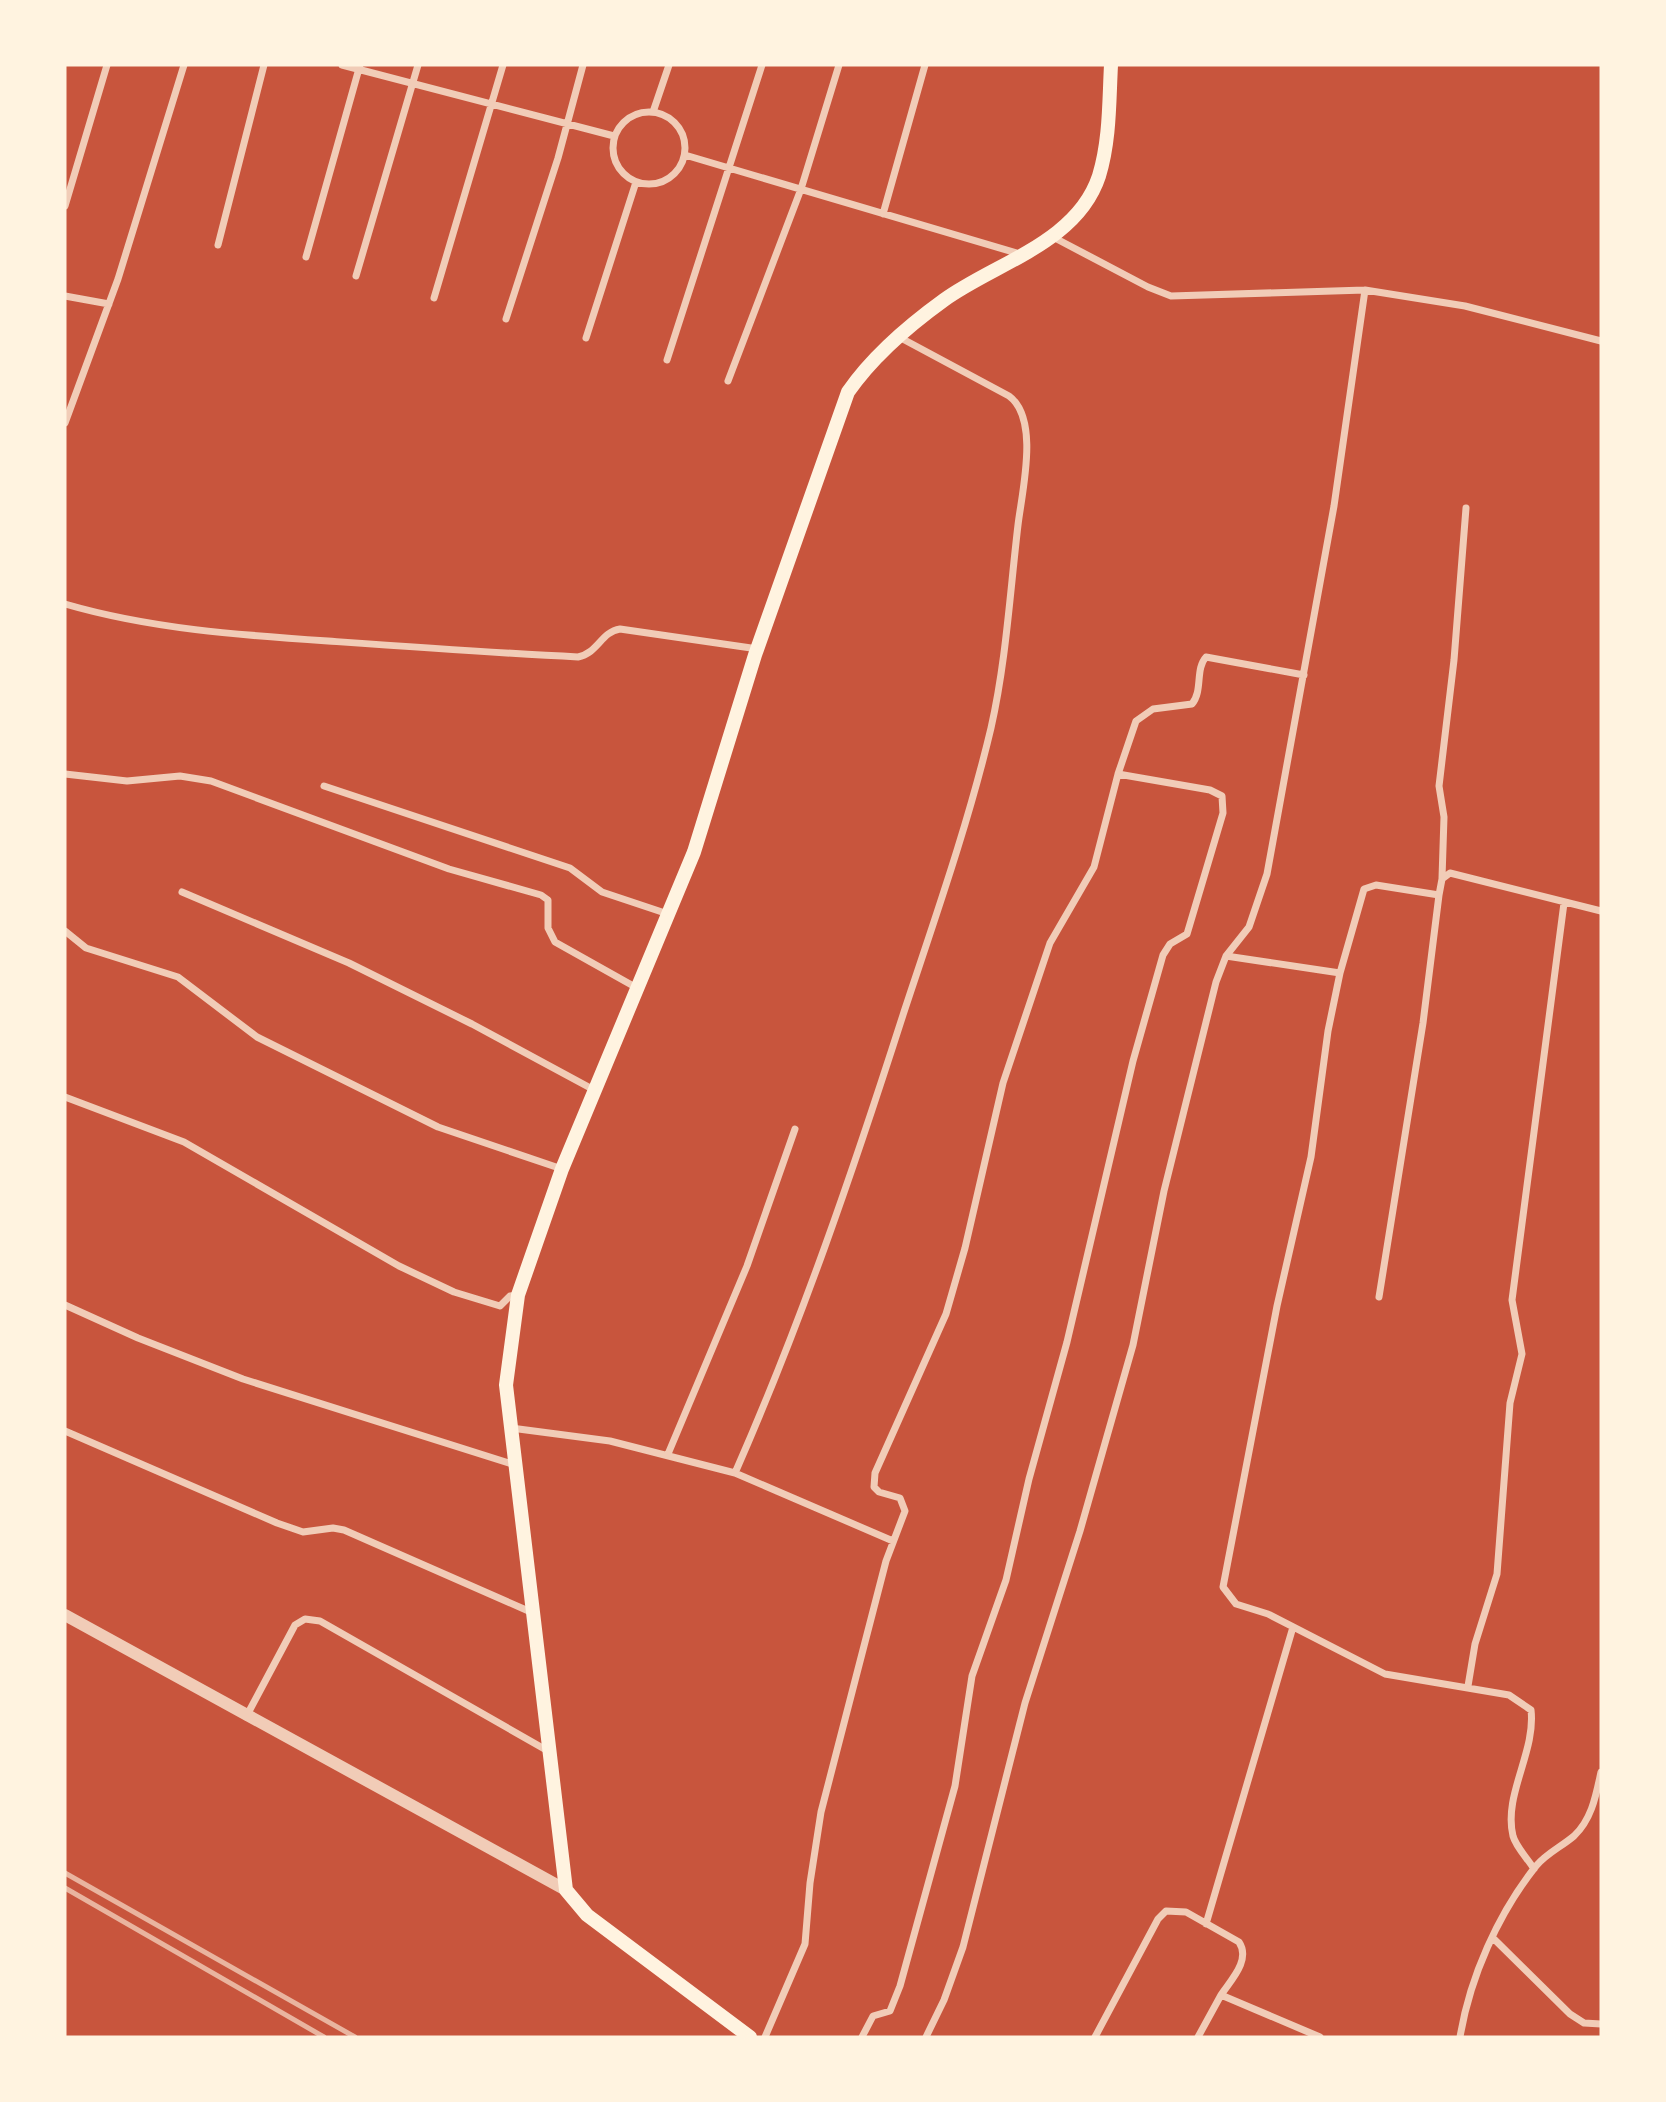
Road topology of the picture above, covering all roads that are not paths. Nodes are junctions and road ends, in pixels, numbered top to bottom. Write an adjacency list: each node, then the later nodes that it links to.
1 (107, 65): 23 (street)
2 (184, 65): 33 (street)
3 (264, 65): 26 (street)
4 (342, 65): 13 (street)
5 (418, 65): 14 (street)
6 (503, 65): 15 (street)
7 (583, 65): 17 (street)
8 (669, 65): 16 (street)
9 (762, 65): 20 (street)
10 (839, 65): 22 (street)
11 (925, 65): 24 (street)
12 (1111, 65): 25 (main road)
13 (360, 67): 14 (street); 28 (street)
14 (414, 83): 15 (street); 29 (street)
15 (493, 103): 17 (street); 32 (street)
16 (653, 112): 18 (street); 19 (street)
17 (568, 124): 18 (street); 34 (street)
18 (614, 136): 21 (street)
19 (685, 155): 20 (street); 21 (street)
20 (730, 167): 22 (street); 38 (street)
21 (636, 182): 36 (street)
22 (801, 189): 24 (street); 39 (street)
23 (65, 206)
24 (883, 214): 27 (street)
25 (1050, 236): 27 (main road); 30 (street)
26 (218, 245)
27 (1024, 255): 35 (main road)
28 (306, 257)
29 (356, 276)
30 (1365, 290): 37 (street); 44 (street)
31 (65, 296): 33 (street)
32 (434, 298)
33 (109, 304): 40 (street)
34 (506, 319)
35 (899, 337): 43 (main road); 69 (street)
36 (586, 338)
37 (1601, 341)
38 (667, 360)
39 (728, 381)
40 (65, 422)
41 (1466, 508): 48 (street)
42 (65, 604): 43 (street)
43 (758, 649): 53 (main road)
44 (1304, 675): 46 (street); 55 (street)
45 (65, 774): 57 (street)
46 (1118, 774): 70 (street); 86 (street)
47 (324, 786): 53 (street)
48 (1442, 878): 50 (street); 51 (street)
49 (182, 891): 58 (street)
50 (1439, 895): 56 (street); 63 (street)
51 (1564, 903): 52 (street); 74 (street)
52 (1601, 911)
53 (668, 915): 57 (main road)
54 (65, 931): 61 (street)
55 (1226, 956): 56 (street); 87 (street)
56 (1340, 973): 73 (street)
57 (638, 988): 58 (main road)
58 (596, 1091): 61 (main road)
59 (65, 1097): 62 (street)
60 (795, 1129): 67 (street)
61 (562, 1169): 62 (main road)
62 (518, 1295): 65 (main road)
63 (1379, 1297)
64 (65, 1305): 68 (street)
65 (511, 1427): 67 (street); 68 (main road)
66 (65, 1431): 71 (street)
67 (668, 1454): 69 (street)
68 (516, 1465): 71 (main road)
69 (735, 1473): 70 (street)
70 (893, 1542): 85 (street)
71 (534, 1613): 76 (main road)
72 (65, 1615): 75 (street)
73 (1293, 1627): 74 (street); 80 (street)
74 (1468, 1686): 78 (street)
75 (246, 1717): 76 (street); 79 (street)
76 (551, 1753): 79 (main road)
77 (1601, 1772): 78 (street)
78 (1534, 1869): 81 (street)
79 (566, 1891): 84 (main road)
80 (1206, 1924): 82 (street); 88 (street)
81 (1493, 1938): 83 (street); 91 (street)
82 (1221, 1995): 89 (street); 90 (street)
83 (1601, 2024)
84 (750, 2037)
85 (765, 2037)
86 (862, 2037)
87 (926, 2037)
88 (1095, 2037)
89 (1198, 2037)
90 (1320, 2037)
91 (1460, 2037)

